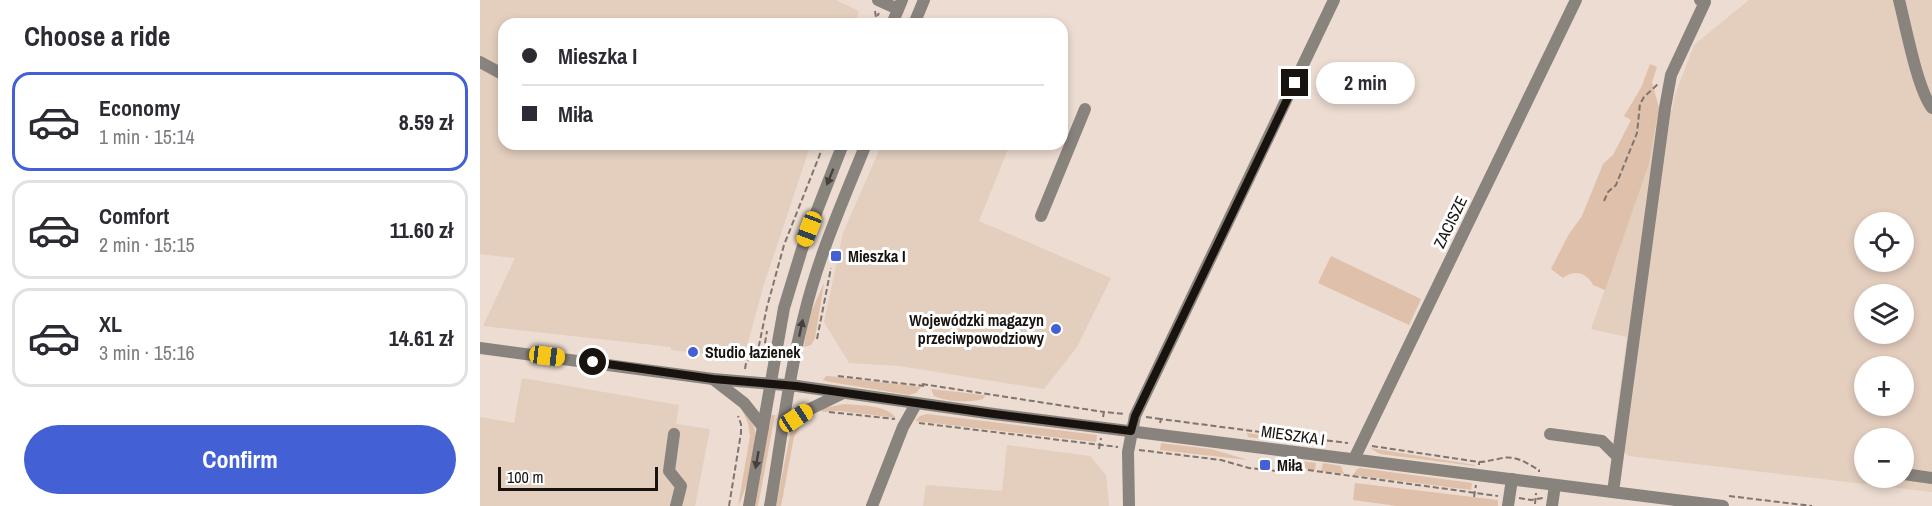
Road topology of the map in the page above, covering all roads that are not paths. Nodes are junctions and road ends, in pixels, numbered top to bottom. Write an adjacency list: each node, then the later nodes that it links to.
1 (878, 0): 7 (street)
2 (924, 0): 9 (street)
3 (1335, 0): 27 (street)
4 (1576, 0): 31 (street, ZACISZE)
5 (1700, 0): 30 (street)
6 (1899, 0): 12 (street)
7 (900, 4): 8 (street)
8 (894, 18)
9 (916, 18)
10 (480, 62): 11 (street)
11 (498, 72)
12 (1932, 108)
13 (1084, 109): 14 (street)
14 (1068, 149)
15 (841, 150): 21 (street, one-way to 21)
16 (864, 150): 22 (street, one-way to 16)
17 (1068, 150): 18 (street)
18 (1041, 216)
19 (480, 348): 20 (street, MIESZKA I)
20 (713, 379): 21 (street, MIESZKA I); 26 (street)
21 (770, 384): 22 (street, MIESZKA I); 26 (street)
22 (791, 386): 23 (street, MIESZKA I); 25 (street)
23 (843, 393): 24 (street, MIESZKA I); 25 (street)
24 (916, 404): 27 (street, MIESZKA I); 42 (street)
25 (784, 425): 41 (street)
26 (763, 427): 40 (street, one-way to 40)
27 (1131, 431): 31 (street, MIESZKA I); 43 (street)
28 (674, 434): 39 (street)
29 (1550, 434): 30 (street)
30 (1617, 456): 36 (street)
31 (1354, 459): 34 (street, MIESZKA I)
32 (1914, 475): 33 (street)
33 (1932, 478)
34 (1512, 480): 35 (street, MIESZKA I); 37 (street)
35 (1555, 485): 36 (street, MIESZKA I); 38 (street)
36 (1613, 492): 44 (street, MIESZKA I)
37 (1509, 502)
38 (1553, 503)
39 (676, 506)
40 (749, 506)
41 (770, 506)
42 (872, 506)
43 (1129, 506)
44 (1723, 506)

